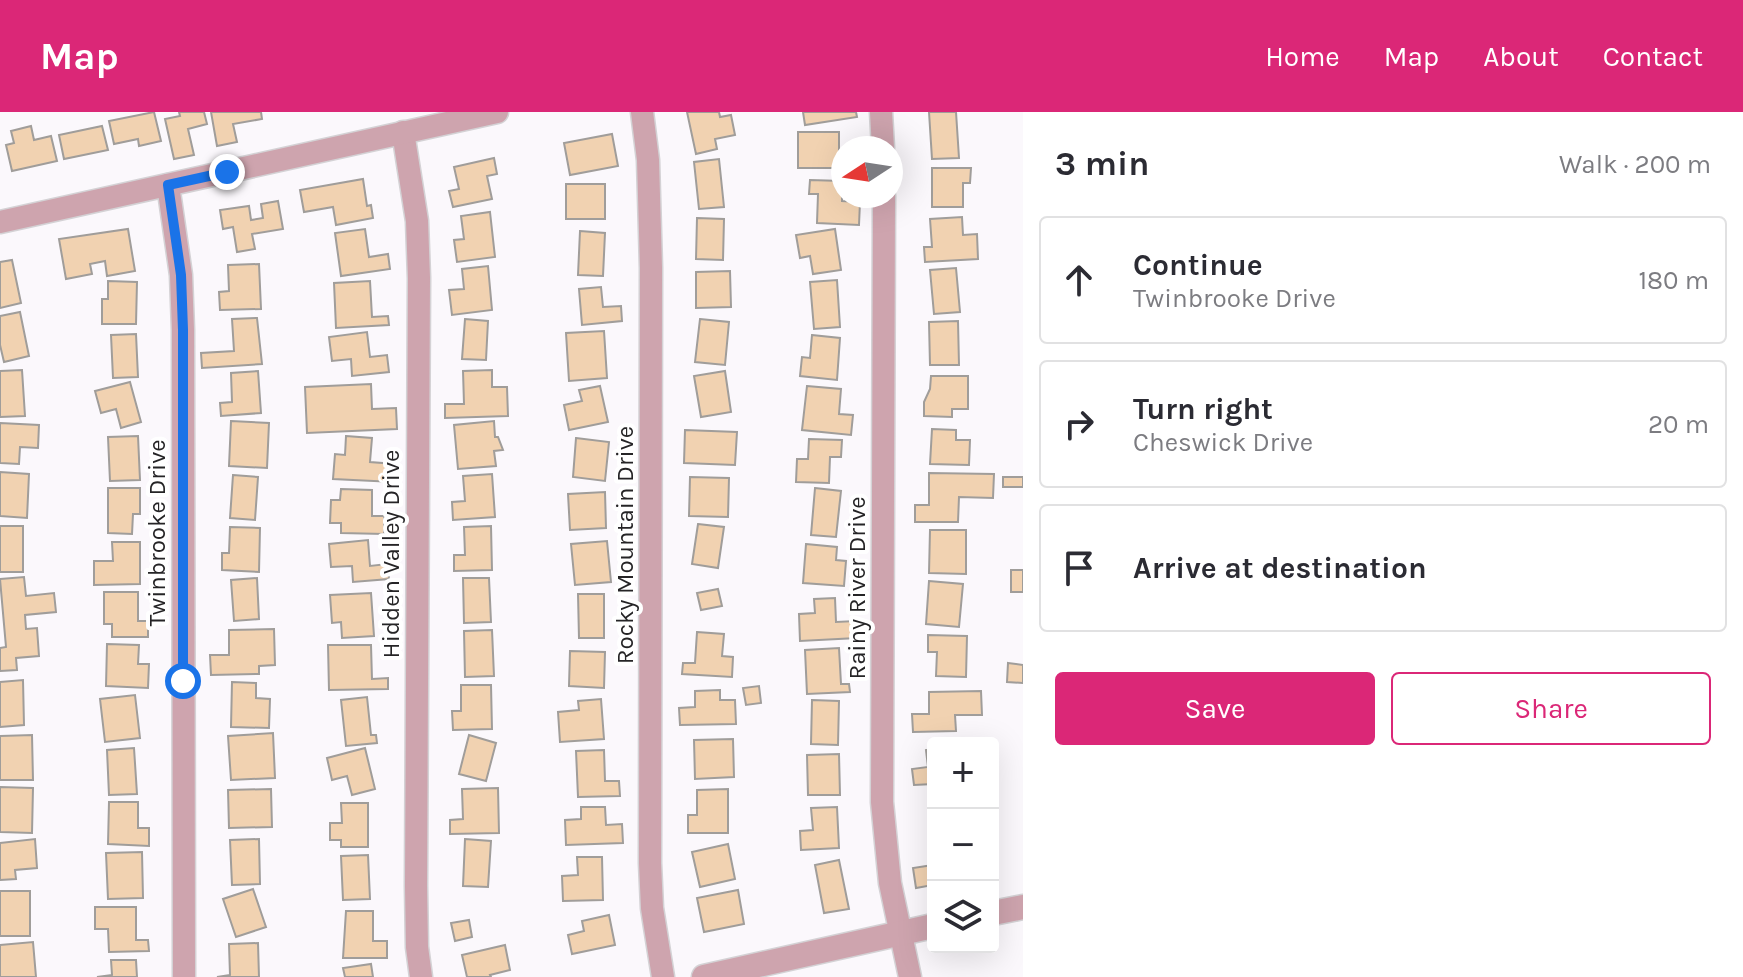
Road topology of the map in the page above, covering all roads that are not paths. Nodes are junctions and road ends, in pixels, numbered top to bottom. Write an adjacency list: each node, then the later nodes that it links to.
1 (497, 112): 4 (street)
2 (642, 112): 15 (street, Rocky Mountain Drive)
3 (881, 112): 5 (street)
4 (403, 132): 6 (street); 14 (street, Hidden Valley Drive)
5 (882, 136)
6 (168, 185): 8 (street); 13 (street, Twinbrooke Drive)
7 (884, 208): 12 (street, Rainy River Drive)
8 (0, 222)
9 (1023, 907): 10 (street)
10 (999, 912)
11 (927, 927): 12 (street)
12 (900, 933): 16 (street); 17 (street, Rainy River Drive)
13 (184, 977)
14 (421, 977)
15 (663, 977)
16 (704, 977)
17 (910, 977)

